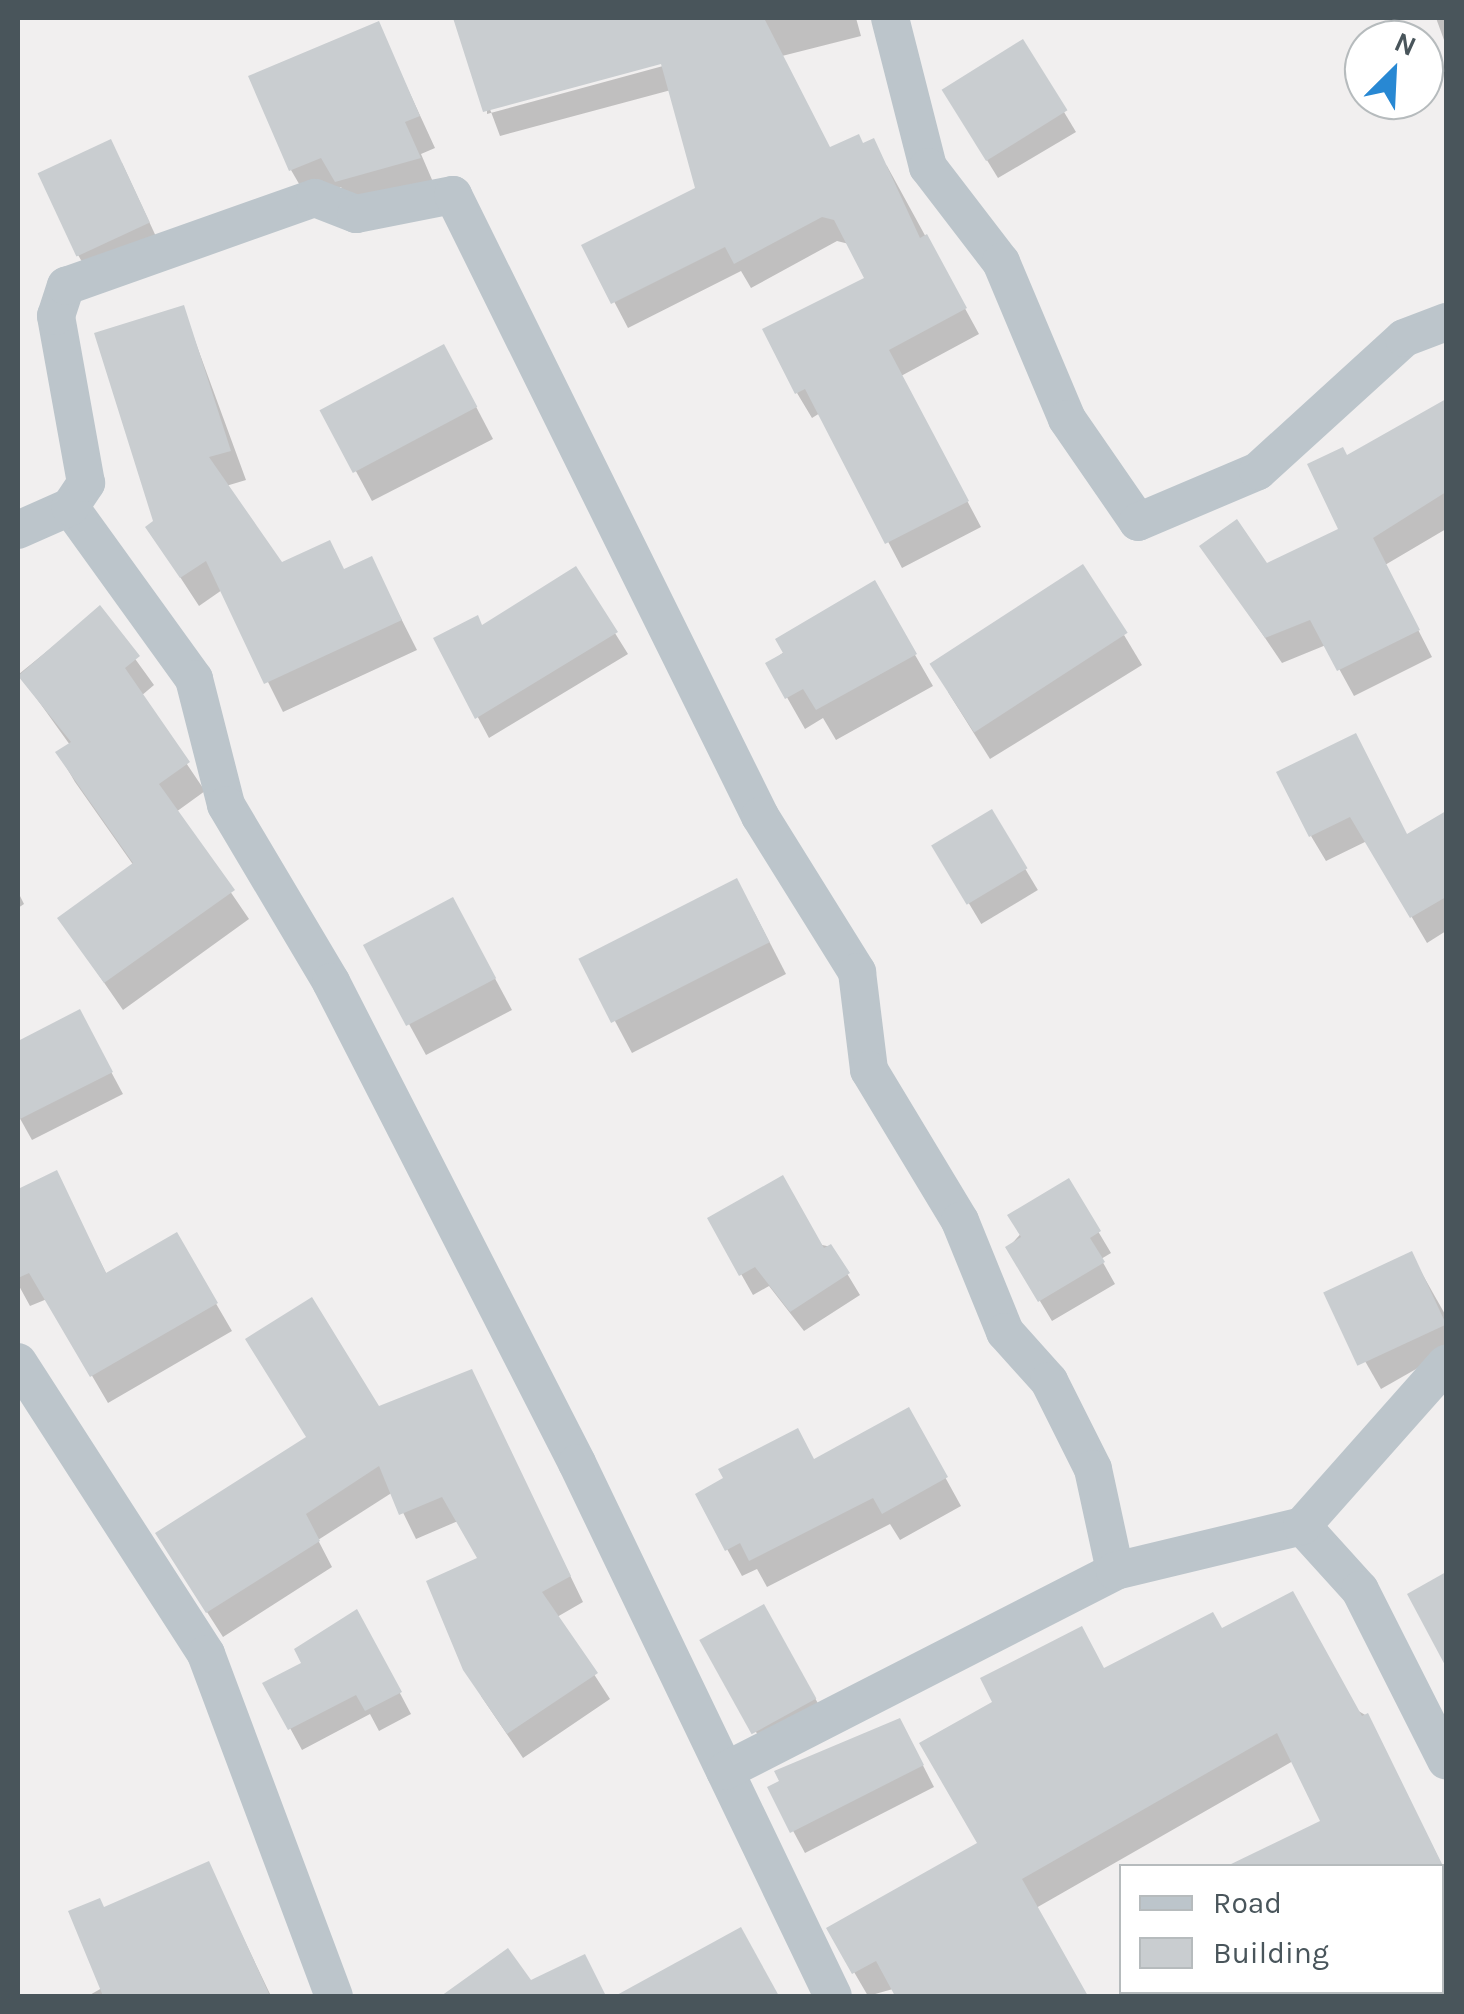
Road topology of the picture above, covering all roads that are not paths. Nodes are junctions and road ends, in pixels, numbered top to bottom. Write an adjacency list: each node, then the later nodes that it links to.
1 (890, 18): 2 (street)
2 (1446, 322)
3 (70, 507): 4 (street); 8 (street); 10 (street)
4 (18, 530)
5 (18, 1362): 11 (street)
6 (1446, 1364): 7 (street)
7 (1302, 1526): 8 (street); 9 (street)
8 (1115, 1571): 10 (street)
9 (1446, 1760)
10 (725, 1771): 12 (street)
11 (334, 1996)
12 (833, 1996)

